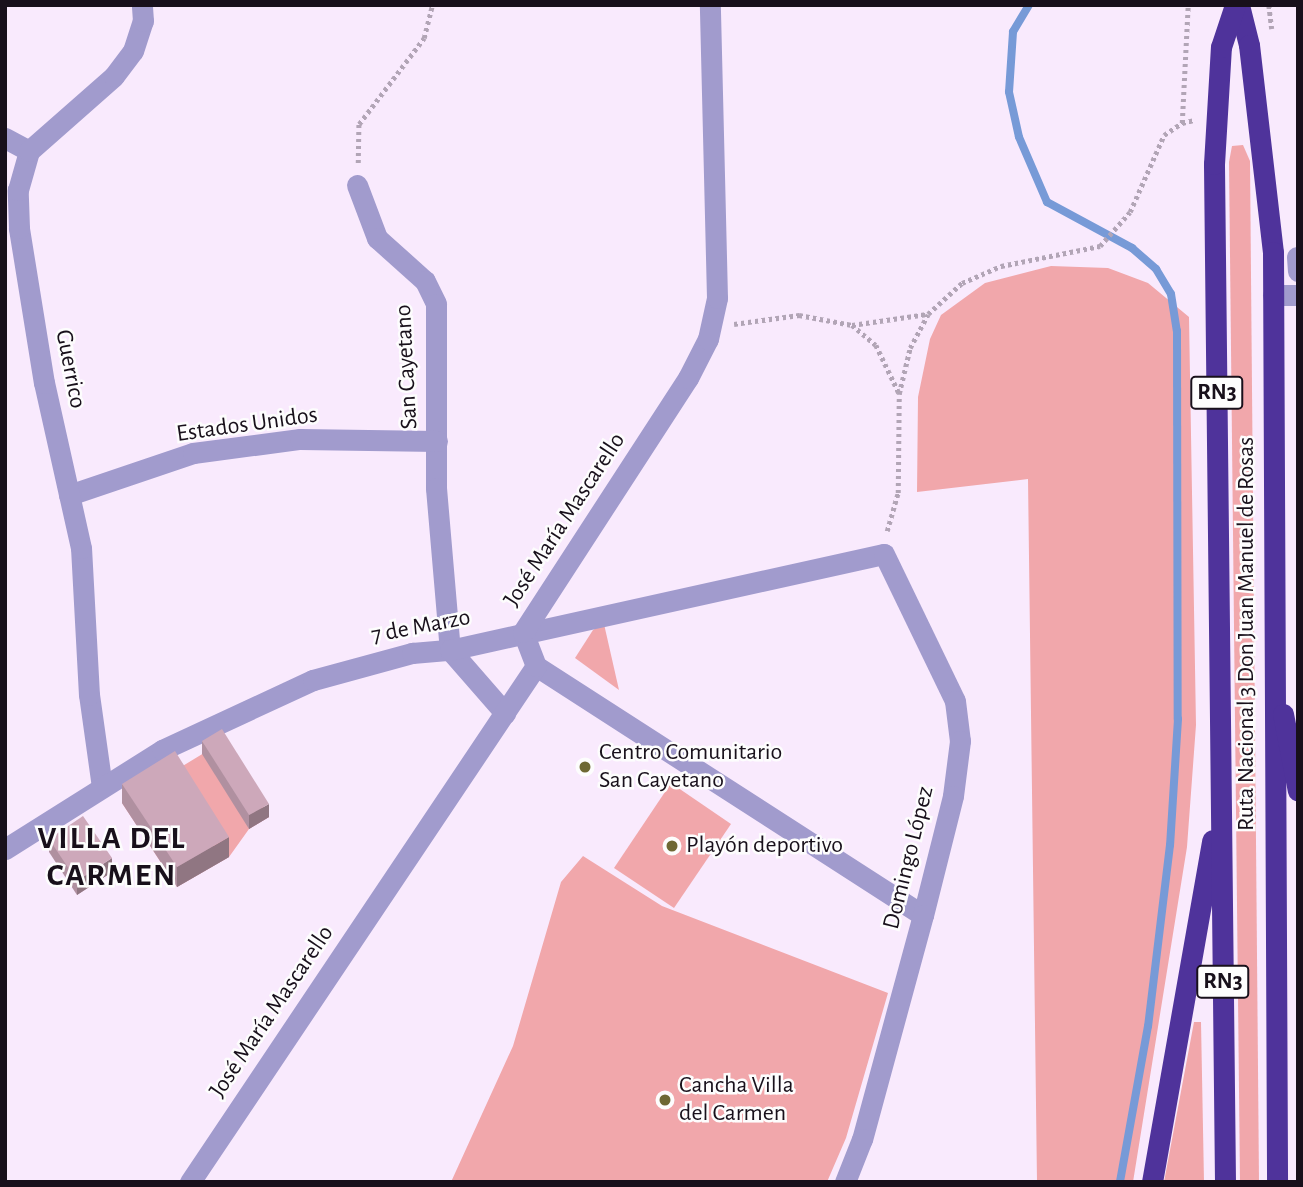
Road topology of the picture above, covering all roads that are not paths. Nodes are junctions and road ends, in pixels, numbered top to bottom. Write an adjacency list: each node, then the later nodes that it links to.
1 (142, 5): 5 (street)
2 (710, 5): 14 (street, José María Mascarello)
3 (1237, 5): 9 (highway, Ruta Nacional 3 Don Juan Manuel de Rosas / RN3); 19 (highway, Ruta Nacional 3 Don Juan Manuel de Rosas / RN3)
4 (5, 138): 5 (street)
5 (29, 151): 12 (street, Guerrico)
6 (357, 185): 11 (street, San Cayetano)
7 (1297, 257): 8 (street)
8 (1298, 271)
9 (1273, 295): 10 (street); 16 (highway, Ruta Nacional 3 Don Juan Manuel de Rosas / RN3)
10 (1298, 295)
11 (437, 441): 12 (street, Estados Unidos); 15 (street, San Cayetano)
12 (69, 495): 20 (street, Guerrico)
13 (884, 554): 14 (street, 7 de Marzo); 23 (street, Domingo López)
14 (523, 632): 15 (street, 7 de Marzo); 17 (street, José María Mascarello)
15 (450, 650): 18 (street); 20 (street, 7 de Marzo)
16 (1273, 665): 21 (highway); 28 (highway, Ruta Nacional 3 Don Juan Manuel de Rosas / RN3)
17 (536, 666): 18 (street, José María Mascarello); 23 (street)
18 (505, 713): 24 (street, José María Mascarello)
19 (1221, 783): 26 (highway); 27 (highway, Ruta Nacional 3 Don Juan Manuel de Rosas / RN3)
20 (102, 787): 22 (street, 7 de Marzo)
21 (1298, 791)
22 (5, 849)
23 (923, 915): 25 (street, Domingo López)
24 (190, 1182)
25 (845, 1182)
26 (1152, 1182)
27 (1225, 1182)
28 (1277, 1182)

